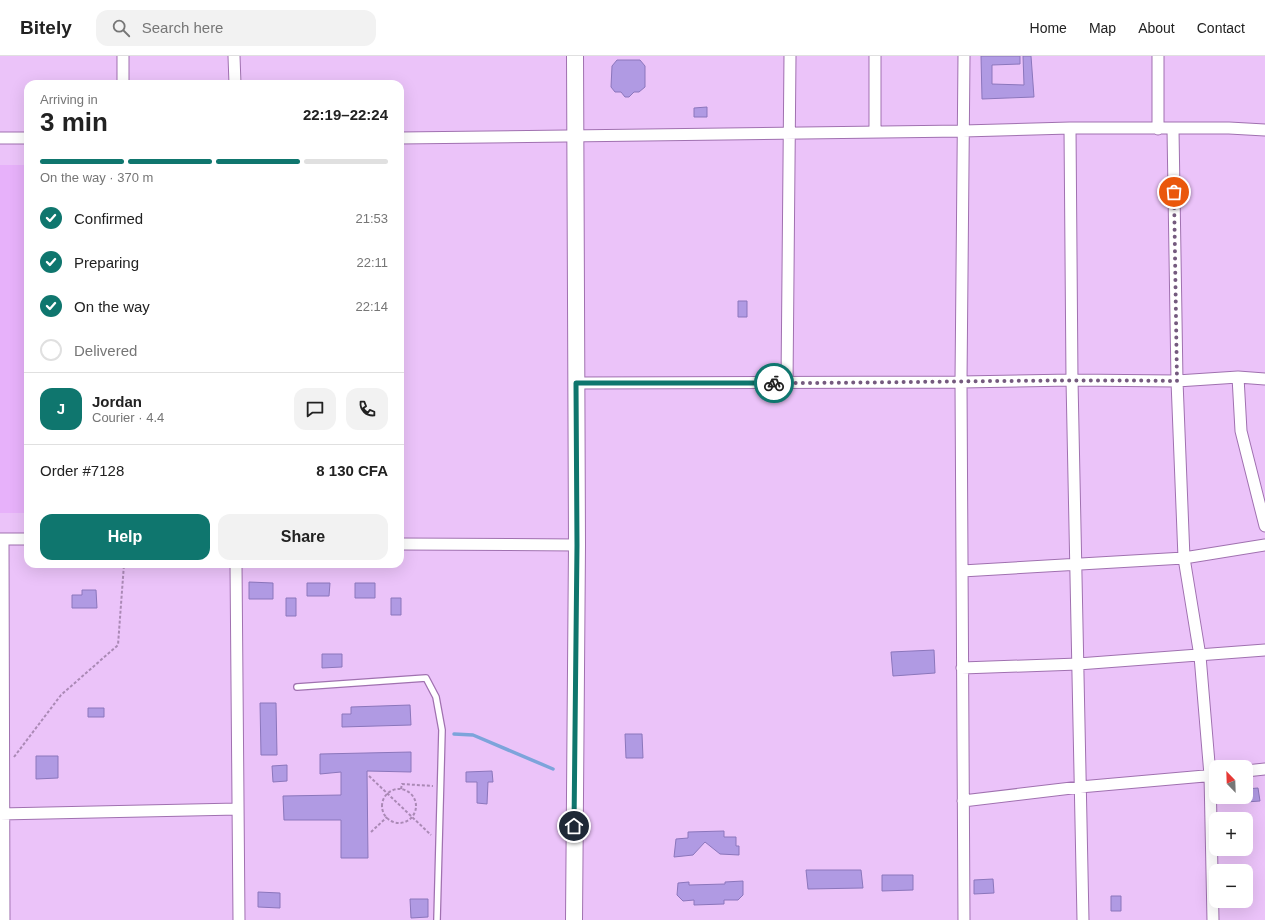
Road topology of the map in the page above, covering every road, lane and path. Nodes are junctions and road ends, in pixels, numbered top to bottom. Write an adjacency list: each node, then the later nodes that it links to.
1 (123, 56): 8 (street)
2 (234, 56): 9 (street)
3 (574, 56): 17 (street)
4 (790, 56): 16 (street)
5 (875, 56): 15 (street)
6 (964, 56): 14 (street)
7 (1158, 56): 11 (street)
8 (123, 80)
9 (234, 80)
10 (1070, 128): 11 (street); 14 (street); 23 (street)
11 (1158, 129): 12 (street)
12 (1174, 129): 13 (street); 24 (street)
13 (1265, 130)
14 (963, 131): 15 (street); 25 (street)
15 (875, 132): 16 (street)
16 (790, 133): 17 (street); 27 (street)
17 (575, 135): 20 (street); 26 (street)
18 (0, 138): 19 (street)
19 (24, 138)
20 (404, 138)
21 (1238, 377): 22 (street); 24 (street); 28 (street)
22 (1265, 379)
23 (1072, 380): 24 (street); 25 (street); 35 (street)
24 (1177, 381): 34 (street)
25 (960, 382): 27 (street); 38 (street)
26 (576, 383): 27 (street); 32 (street)
27 (787, 383)
28 (1265, 526)
29 (2, 539): 30 (street); 47 (street)
30 (24, 539)
31 (404, 544): 32 (street)
32 (577, 545): 65 (street)
33 (1265, 545): 34 (street)
34 (1184, 558): 35 (street); 40 (street)
35 (1076, 565): 38 (street); 41 (street)
36 (124, 568): 47 (path)
37 (236, 568): 56 (street)
38 (962, 570): 42 (street)
39 (1265, 650): 40 (street)
40 (1200, 656): 41 (street); 44 (street)
41 (1078, 664): 42 (street); 51 (street)
42 (962, 668): 54 (street)
43 (297, 687): 50 (lane)
44 (1211, 760)
45 (1265, 769): 46 (street)
46 (1253, 770)
47 (4, 772): 57 (street)
48 (1209, 775): 51 (street)
49 (369, 776): 53 (path)
50 (440, 787): 52 (path); 61 (lane)
51 (1080, 787): 54 (street); 67 (street)
52 (401, 789): 53 (path); 59 (path)
53 (387, 793): 58 (path); 59 (path)
54 (963, 801): 66 (street)
55 (1213, 804): 68 (street)
56 (238, 809): 57 (street); 63 (street)
57 (2, 814): 62 (street)
58 (387, 817): 59 (path); 60 (path)
59 (412, 817): 61 (path)
60 (371, 832)
61 (439, 843): 64 (lane)
62 (4, 920)
63 (238, 920)
64 (437, 920)
65 (574, 920)
66 (964, 920)
67 (1083, 920)
68 (1213, 920)

